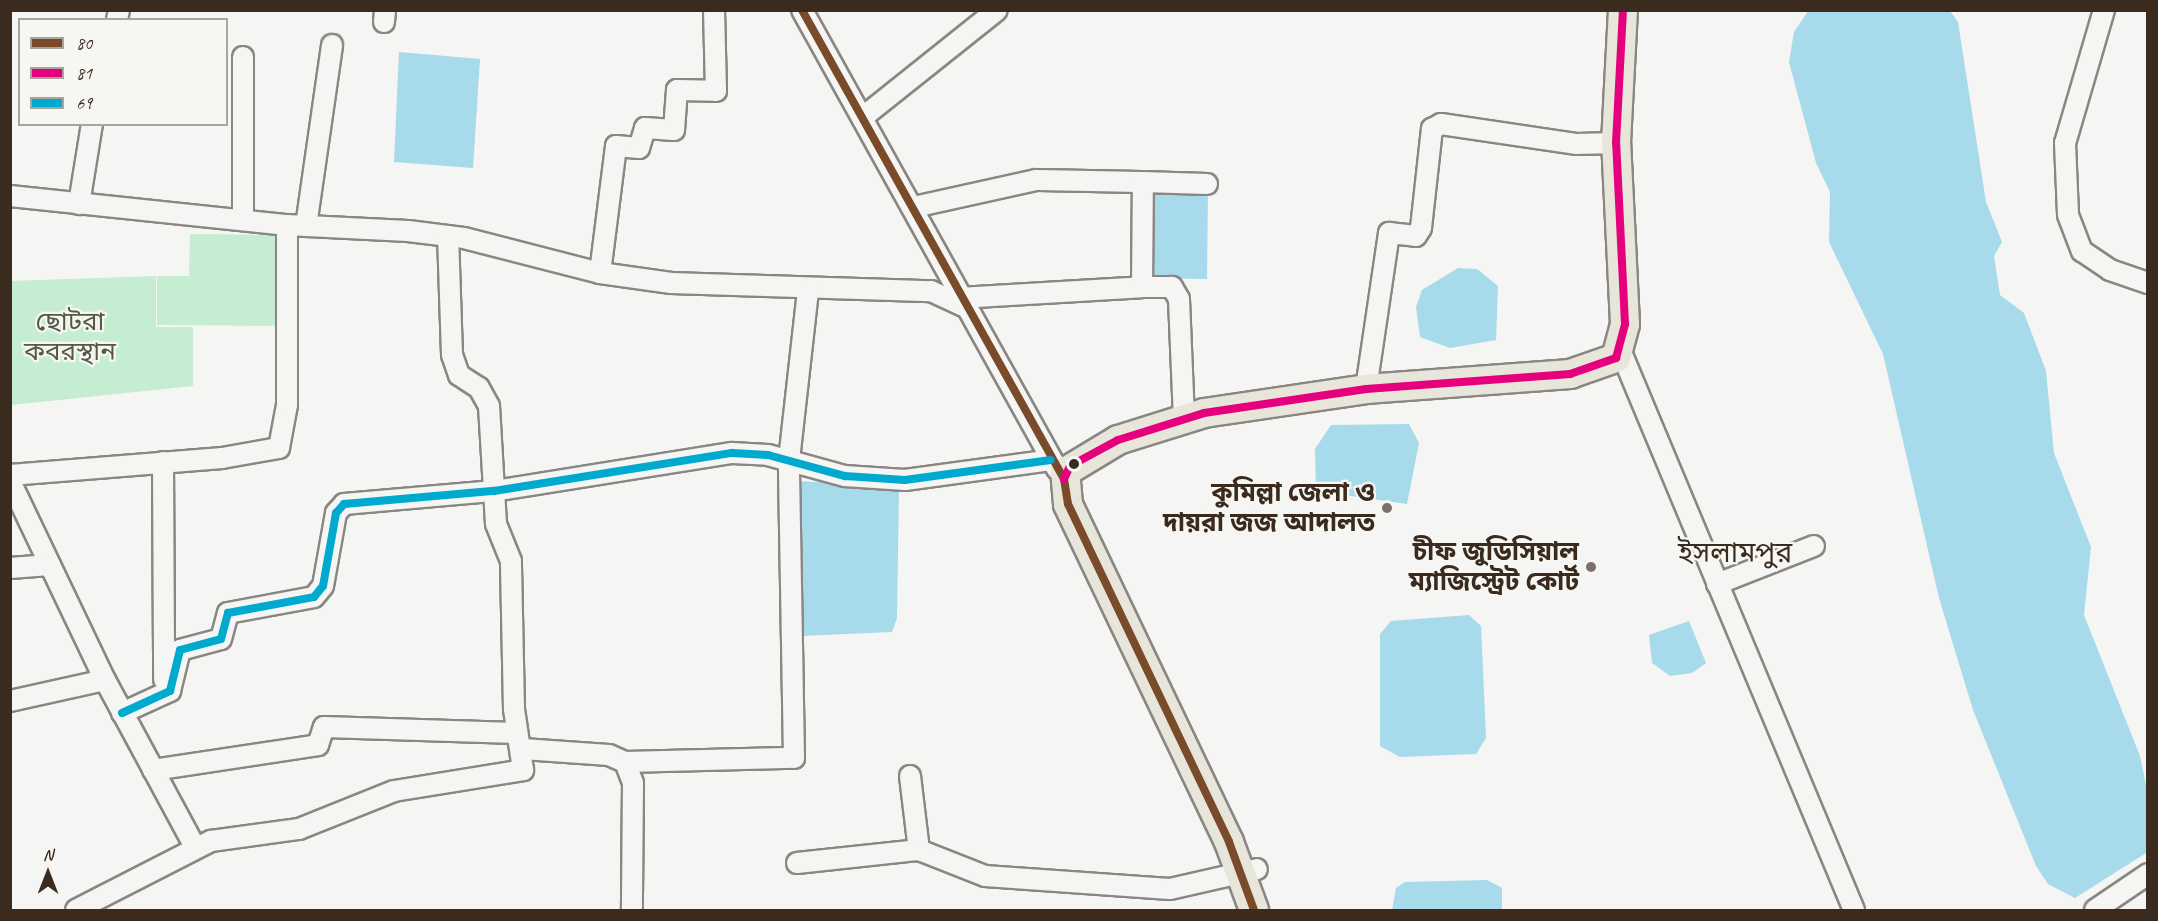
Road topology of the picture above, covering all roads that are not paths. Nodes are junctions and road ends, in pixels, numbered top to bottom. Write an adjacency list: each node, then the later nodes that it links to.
1 (714, 10): 20 (street)
2 (802, 10): 8 (street)
3 (997, 10): 8 (street)
4 (1623, 10): 10 (highway)
5 (2104, 10): 21 (street)
6 (332, 45): 17 (street)
7 (243, 57): 16 (street)
8 (862, 117): 15 (street)
9 (92, 126): 14 (street)
10 (1616, 143): 26 (highway); 27 (street)
11 (1143, 182): 12 (street); 15 (street); 22 (street)
12 (1207, 184)
13 (10, 196): 14 (street)
14 (79, 204): 16 (street)
15 (914, 207): 19 (street)
16 (243, 220): 17 (street)
17 (297, 225): 18 (street); 30 (street)
18 (448, 236): 20 (street); 34 (street)
19 (943, 266): 24 (street); 25 (street)
20 (600, 273): 23 (street)
21 (2148, 283)
22 (1142, 287): 25 (street); 28 (street)
23 (808, 291): 24 (street); 29 (street)
24 (931, 291): 25 (street)
25 (961, 302): 31 (street)
26 (1621, 352): 27 (highway); 38 (street)
27 (1366, 389): 28 (highway)
28 (1184, 419): 31 (highway)
29 (789, 460): 31 (street); 34 (street); 45 (street)
30 (163, 462): 32 (street); 40 (street)
31 (1058, 470): 52 (highway)
32 (10, 476)
33 (10, 481): 36 (street)
34 (494, 491): 40 (street); 43 (street)
35 (1814, 546): 38 (street)
36 (50, 565): 37 (street); 39 (street)
37 (10, 568)
38 (1717, 584): 58 (street)
39 (105, 680): 41 (street); 42 (street)
40 (164, 695): 42 (street)
41 (10, 700)
42 (122, 713): 46 (street)
43 (519, 741): 44 (street); 46 (street); 47 (street)
44 (557, 753): 45 (street); 47 (street)
45 (625, 762): 55 (street)
46 (153, 770): 49 (street)
47 (523, 770): 49 (street)
48 (910, 776): 50 (street)
49 (195, 847): 54 (street)
50 (919, 850): 51 (street); 52 (street)
51 (797, 863)
52 (1249, 871): 56 (highway); 57 (highway)
53 (2148, 874): 59 (street)
54 (76, 910)
55 (632, 910)
56 (1254, 910)
57 (1271, 910)
58 (1854, 910)
59 (2095, 910)

